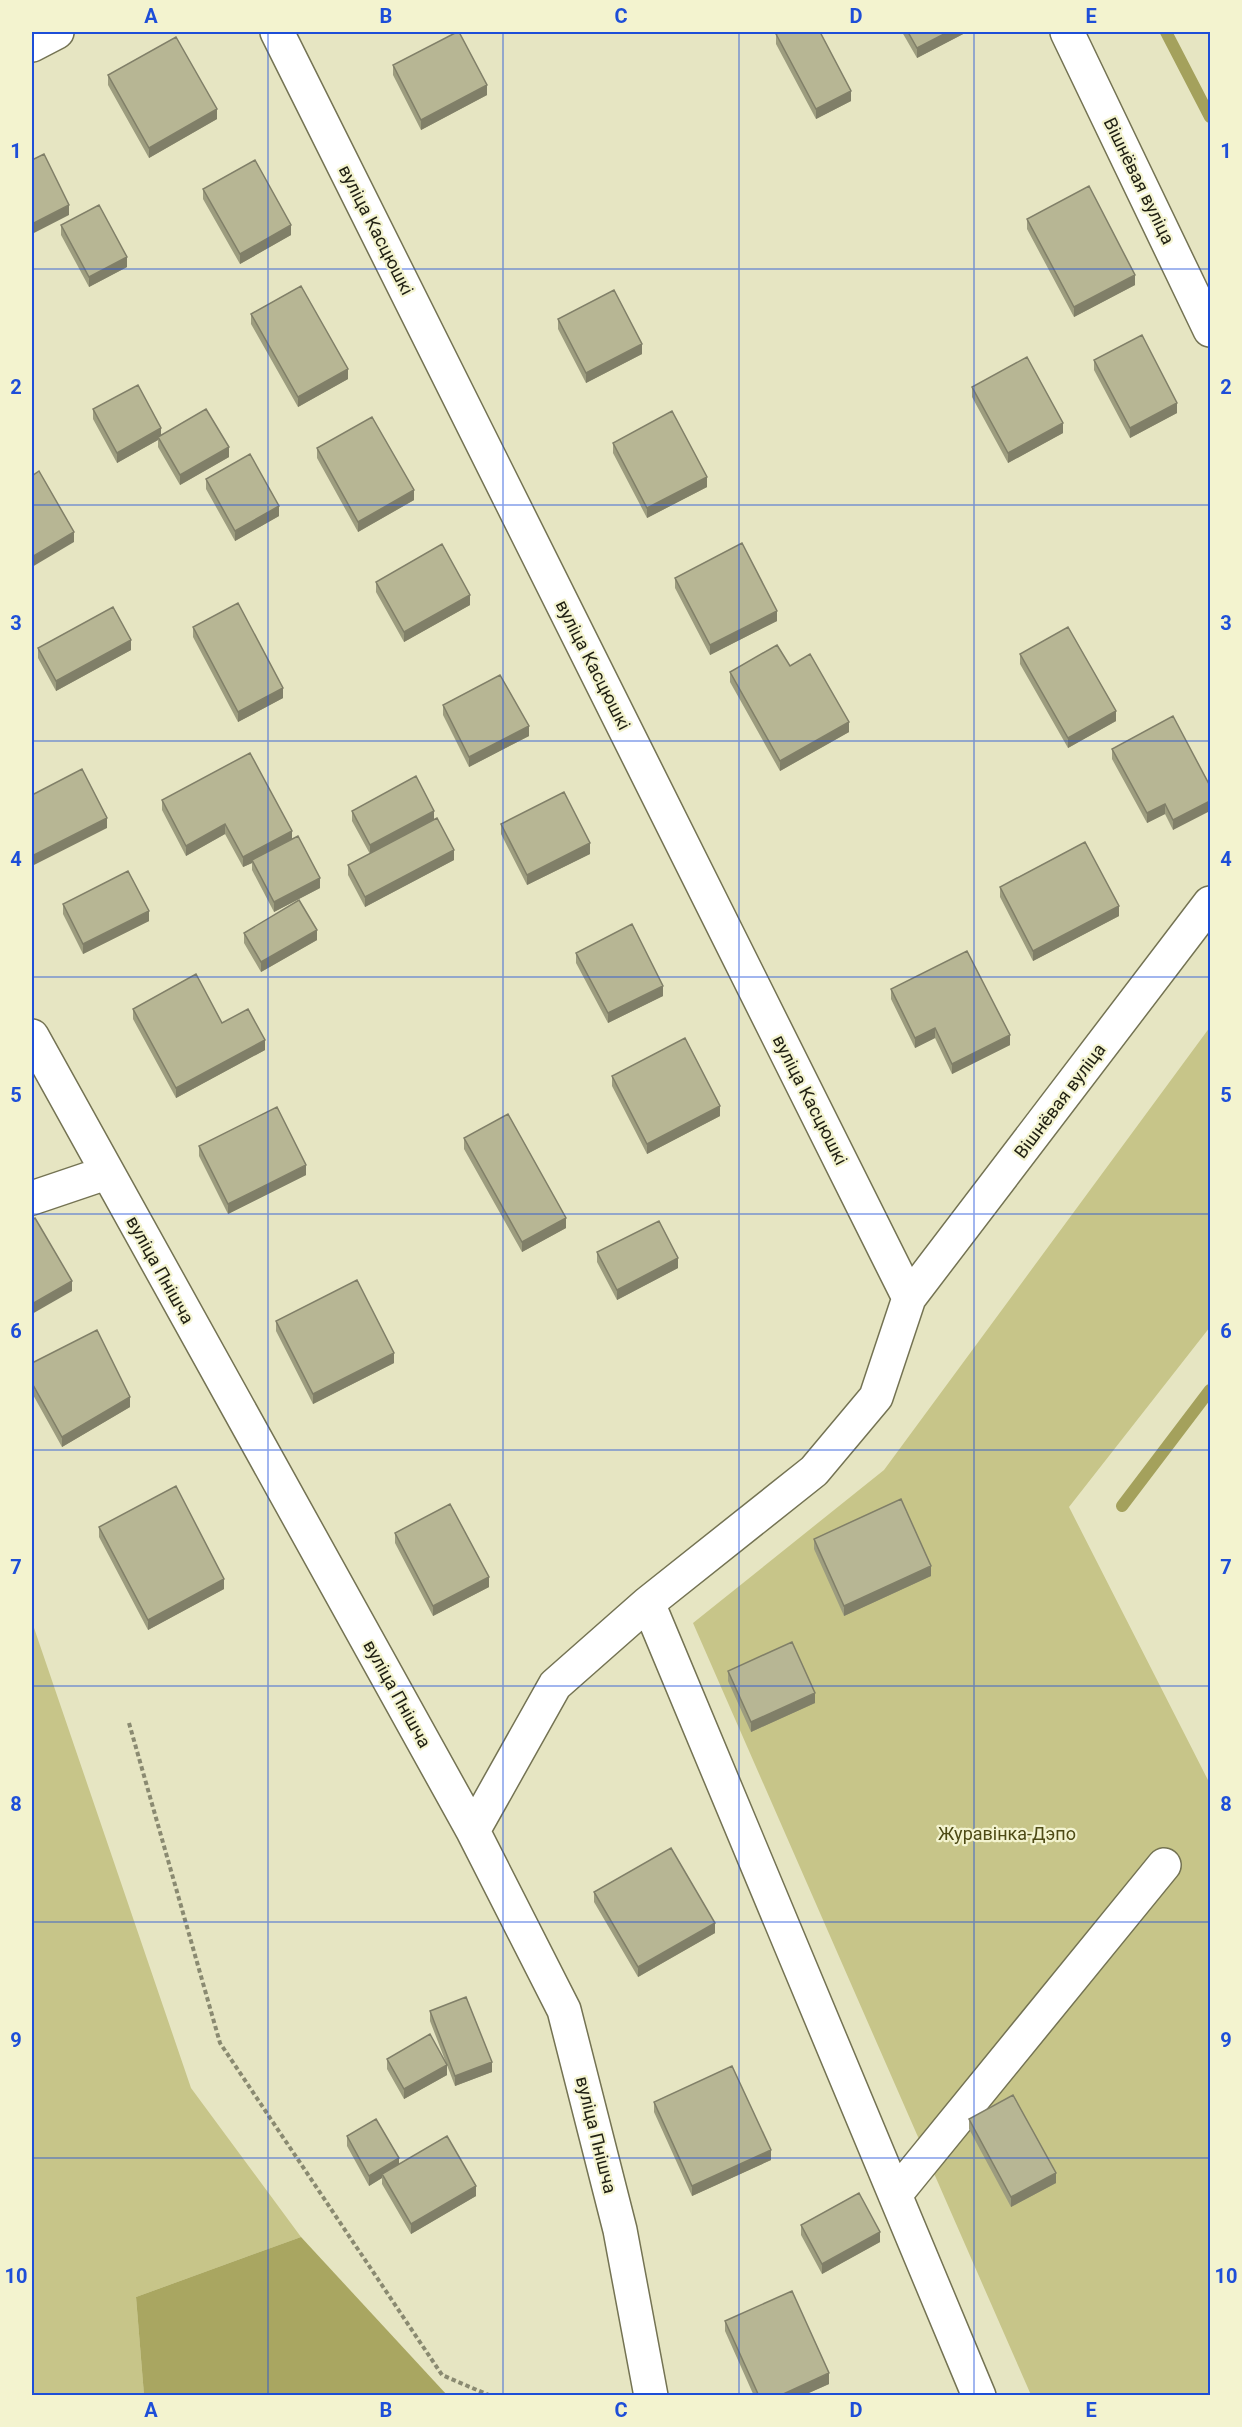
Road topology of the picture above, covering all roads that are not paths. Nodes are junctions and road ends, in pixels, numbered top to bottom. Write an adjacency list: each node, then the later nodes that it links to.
1 (57, 32): 4 (street)
2 (277, 32): 10 (street, вуліца Касцюшкі)
3 (1067, 32): 5 (street, Вішнёвая вуліца)
4 (32, 45)
5 (1210, 330)
6 (1210, 903): 10 (street, Вішнёвая вуліца)
7 (32, 1036): 8 (street, вуліца Пнішча)
8 (106, 1173): 9 (street); 12 (street, вуліца Пнішча)
9 (32, 1198)
10 (909, 1298): 11 (street, Вішнёвая вуліца)
11 (648, 1603): 12 (street, Вішнёвая вуліца); 14 (street)
12 (473, 1831): 15 (street, вуліца Пнішча)
13 (1164, 1865): 14 (street)
14 (895, 2194): 16 (street)
15 (651, 2396)
16 (979, 2396)

